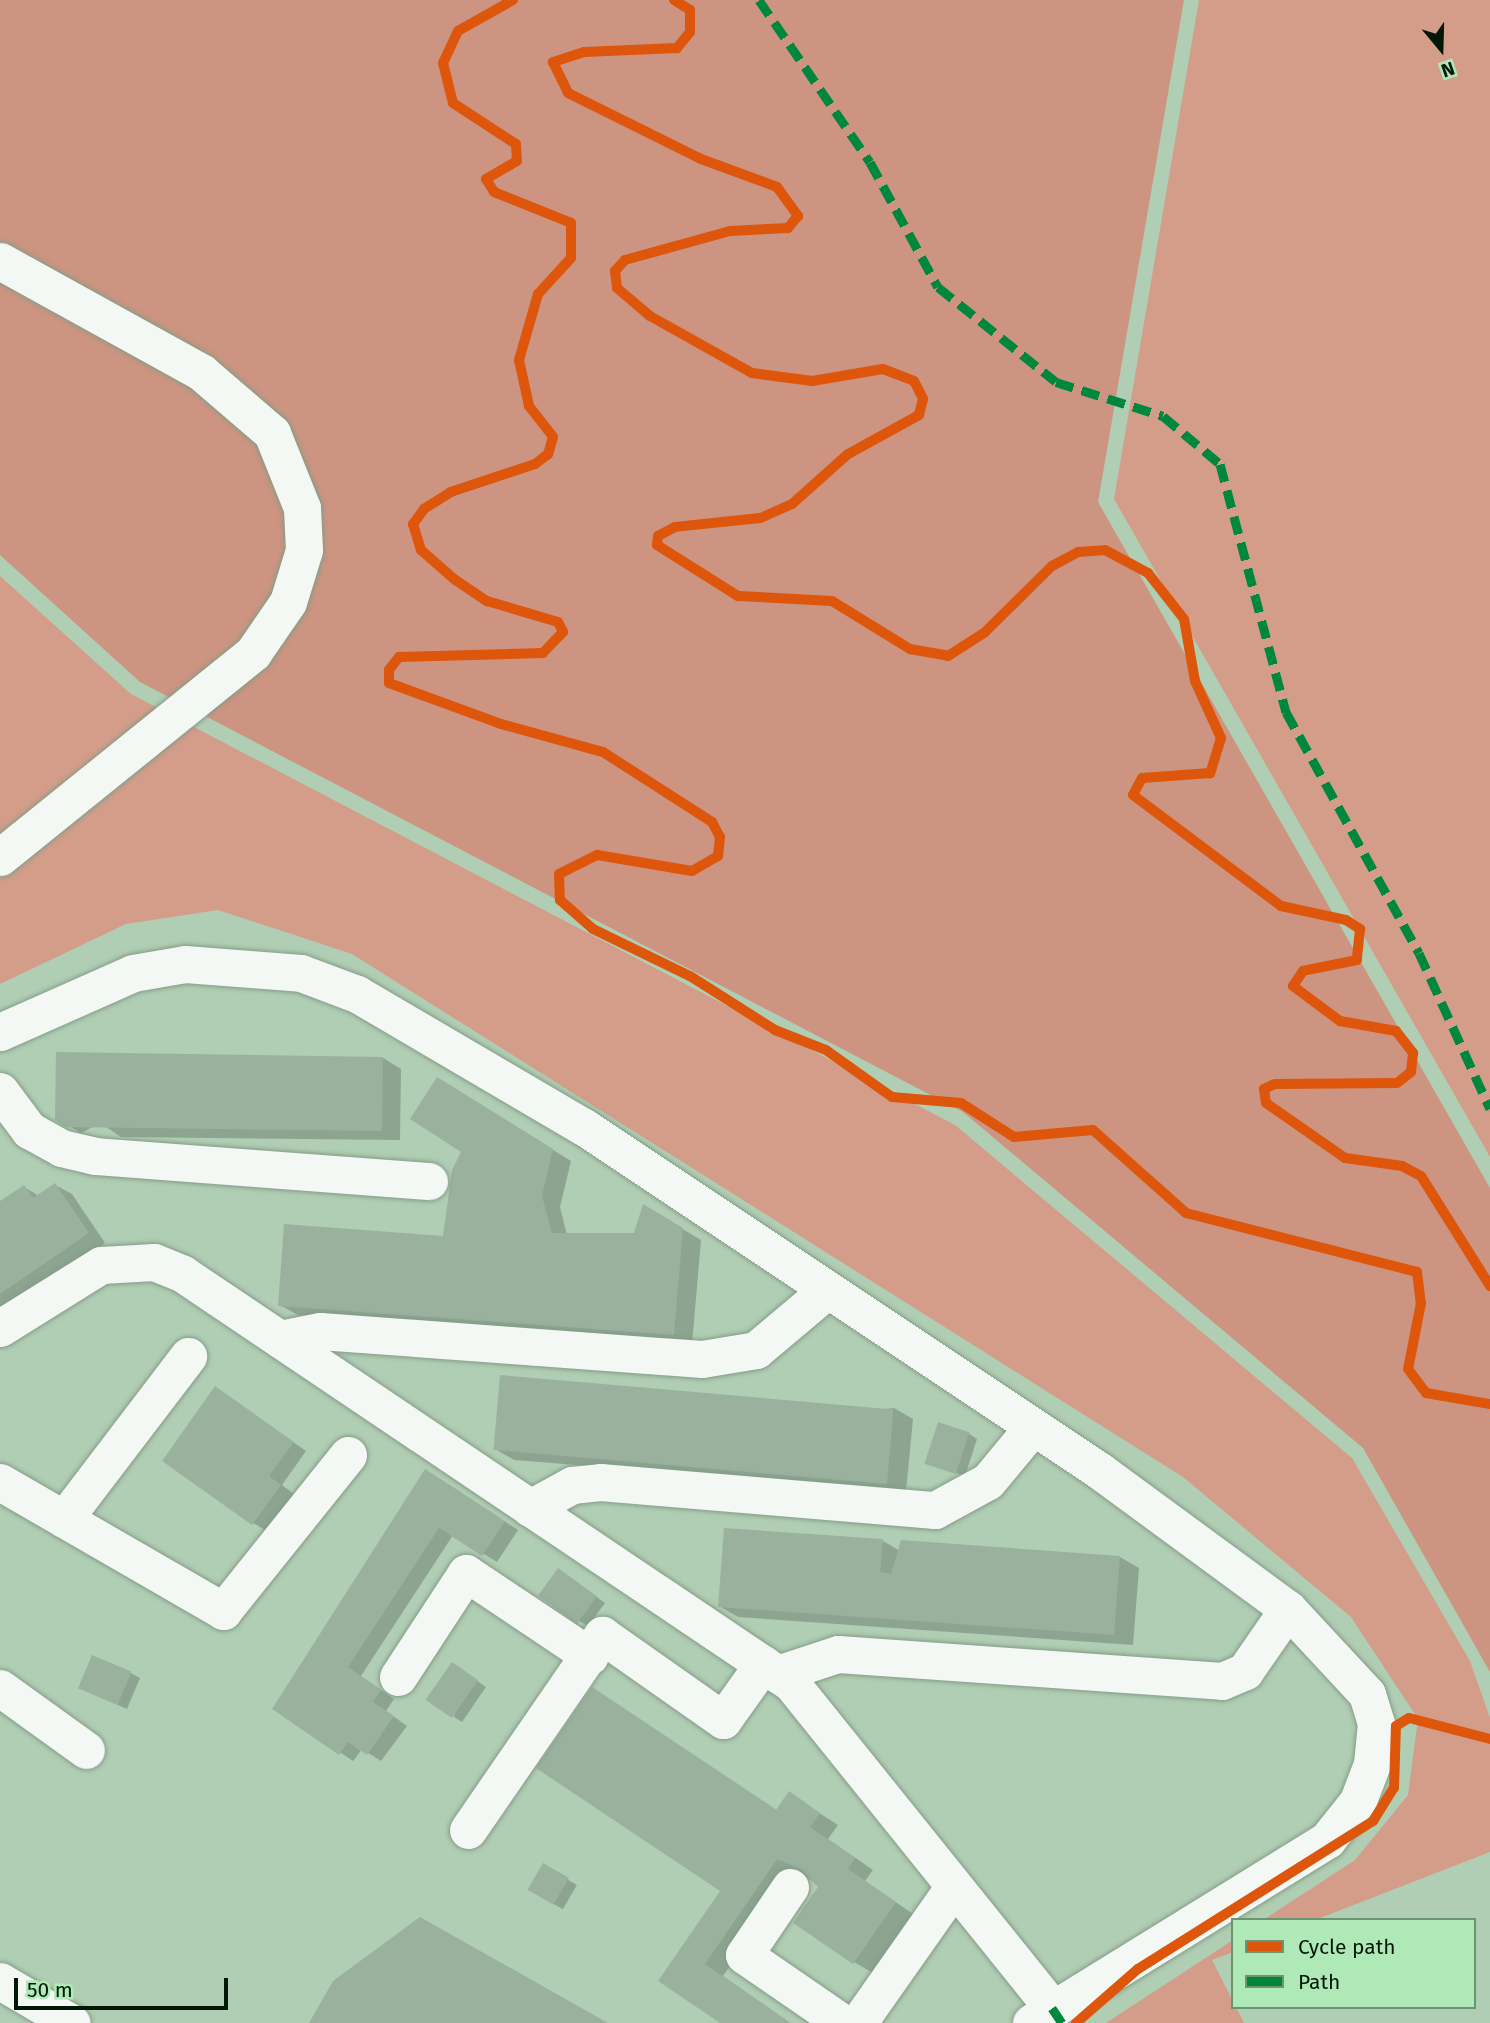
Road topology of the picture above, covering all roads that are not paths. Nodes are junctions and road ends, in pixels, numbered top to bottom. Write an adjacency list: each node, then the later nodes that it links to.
1 (0, 261): 2 (street)
2 (0, 858)
3 (0, 1032): 6 (street)
4 (0, 1091): 5 (street)
5 (429, 1181)
6 (826, 1292): 8 (street); 10 (street)
7 (0, 1328): 8 (street)
8 (280, 1339): 13 (street)
9 (188, 1356): 14 (street)
10 (1032, 1428): 13 (street); 15 (street)
11 (348, 1455): 14 (street)
12 (0, 1482): 14 (street)
13 (530, 1508): 17 (street)
14 (64, 1519)
15 (1287, 1609): 17 (street); 25 (street)
16 (590, 1656): 17 (street); 18 (street); 21 (street)
17 (770, 1669): 23 (street)
18 (398, 1676)
19 (0, 1688): 20 (street)
20 (86, 1750)
21 (468, 1830)
22 (790, 1887): 27 (street)
23 (953, 1888): 25 (street); 28 (street)
24 (0, 1981): 26 (street)
25 (1042, 2016)
26 (72, 2023)
27 (843, 2023)
28 (858, 2023)

